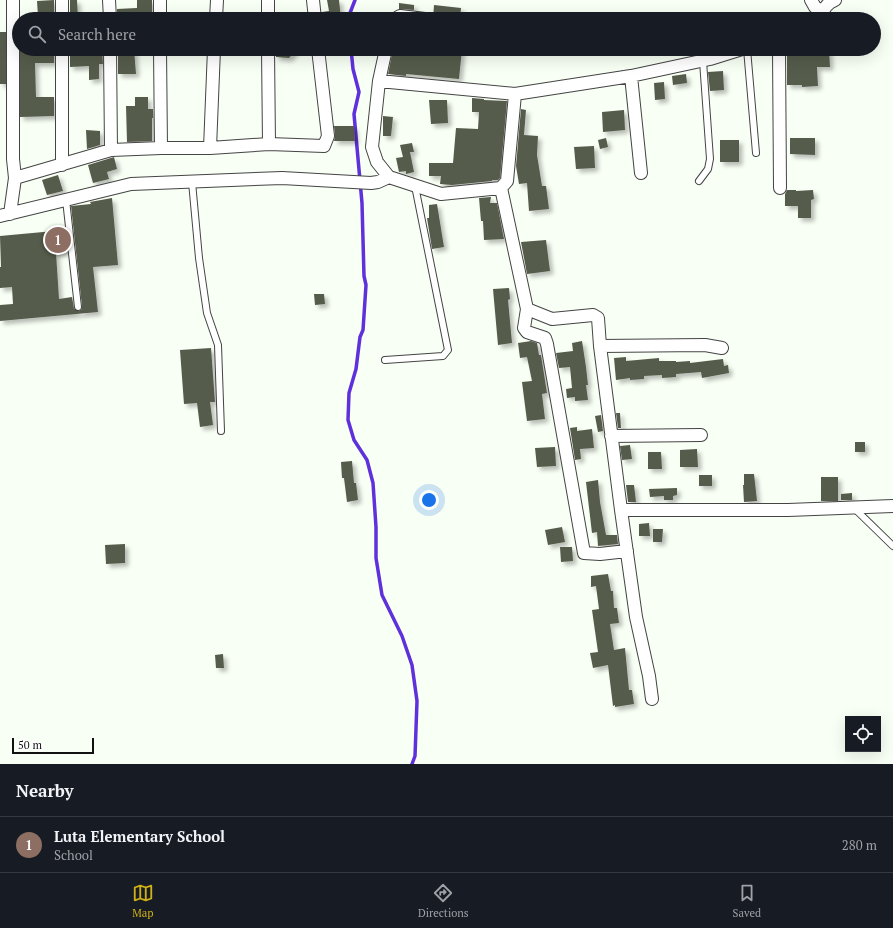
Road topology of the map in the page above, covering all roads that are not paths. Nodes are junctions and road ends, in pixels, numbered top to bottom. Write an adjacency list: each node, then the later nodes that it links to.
1 (13, 0): 10 (street)
2 (62, 0): 11 (street)
3 (109, 0): 12 (street)
4 (160, 0): 13 (street)
5 (217, 0): 14 (street)
6 (268, 0): 15 (street)
7 (313, 0): 16 (street)
8 (811, 0): 17 (street)
9 (835, 0): 18 (street)
10 (13, 12)
11 (62, 12)
12 (110, 12)
13 (160, 12)
14 (216, 12)
15 (268, 12)
16 (314, 12)
17 (819, 12)
18 (823, 12)
19 (13, 56): 42 (street)
20 (62, 56): 39 (street)
21 (110, 56): 37 (street)
22 (160, 56): 35 (street)
23 (214, 56): 36 (street)
24 (268, 56): 34 (street)
25 (319, 56): 34 (street)
26 (384, 56): 32 (street)
27 (719, 56): 30 (street)
28 (748, 56): 38 (lane)
29 (779, 56): 47 (street)
30 (703, 61): 31 (street); 43 (lane)
31 (631, 76): 33 (street); 40 (street)
32 (379, 81): 33 (street); 41 (street)
33 (514, 94): 46 (street)
34 (269, 144): 36 (street)
35 (161, 148): 36 (street); 37 (street)
36 (210, 148)
37 (111, 150): 39 (street)
38 (756, 153)
39 (62, 165): 42 (street)
40 (641, 173)
41 (389, 177): 44 (street); 45 (street)
42 (15, 178): 49 (street)
43 (699, 181)
44 (192, 182): 48 (street); 55 (lane)
45 (415, 186): 46 (street); 54 (lane)
46 (501, 188): 51 (street)
47 (780, 188)
48 (66, 200): 49 (street); 50 (lane)
49 (5, 215)
50 (78, 307)
51 (527, 309): 52 (street); 62 (street)
52 (600, 346): 53 (street); 57 (street)
53 (722, 348)
54 (385, 360)
55 (221, 431)
56 (701, 435): 57 (street)
57 (612, 436): 60 (street)
58 (893, 506): 59 (street)
59 (854, 508): 60 (street); 61 (lane)
60 (621, 510): 62 (street)
61 (893, 546)
62 (627, 551): 63 (street)
63 (652, 699)

